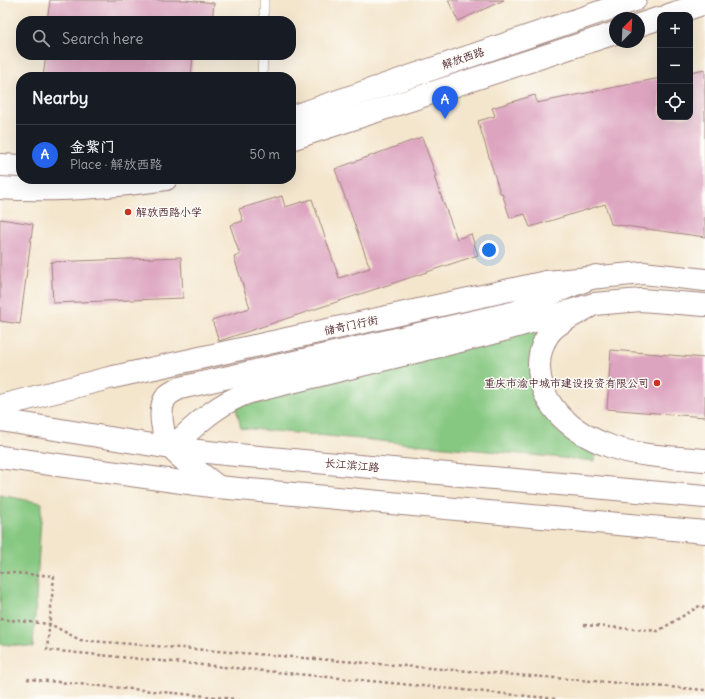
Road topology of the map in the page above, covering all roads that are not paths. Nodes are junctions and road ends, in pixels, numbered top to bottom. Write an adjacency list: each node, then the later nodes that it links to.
1 (264, 0): 5 (lane)
2 (635, 0): 11 (main road, 解放西路)
3 (705, 3): 4 (main road)
4 (678, 12)
5 (264, 16)
6 (657, 19): 7 (main road)
7 (645, 23)
8 (609, 35): 12 (main road)
9 (262, 60): 10 (lane)
10 (262, 72)
11 (296, 115)
12 (296, 137)
13 (0, 165): 14 (main road)
14 (16, 166)
15 (132, 184): 16 (main road)
16 (0, 188)
17 (596, 276): 18 (main road, 储奇门行街); 21 (main road, 储奇门行街); 23 (main road)
18 (705, 280)
19 (594, 304): 20 (main road); 23 (main road); 26 (main road)
20 (705, 305)
21 (0, 406)
22 (0, 420): 23 (main road, 长江滨江路)
23 (171, 448): 24 (main road, 长江滨江路); 27 (main road); 28 (main road)
24 (226, 454): 28 (main road); 29 (main road, 长江滨江路)
25 (0, 457): 27 (main road)
26 (705, 460)
27 (102, 472): 28 (main road)
28 (213, 483): 30 (main road)
29 (705, 497)
30 (705, 532)

